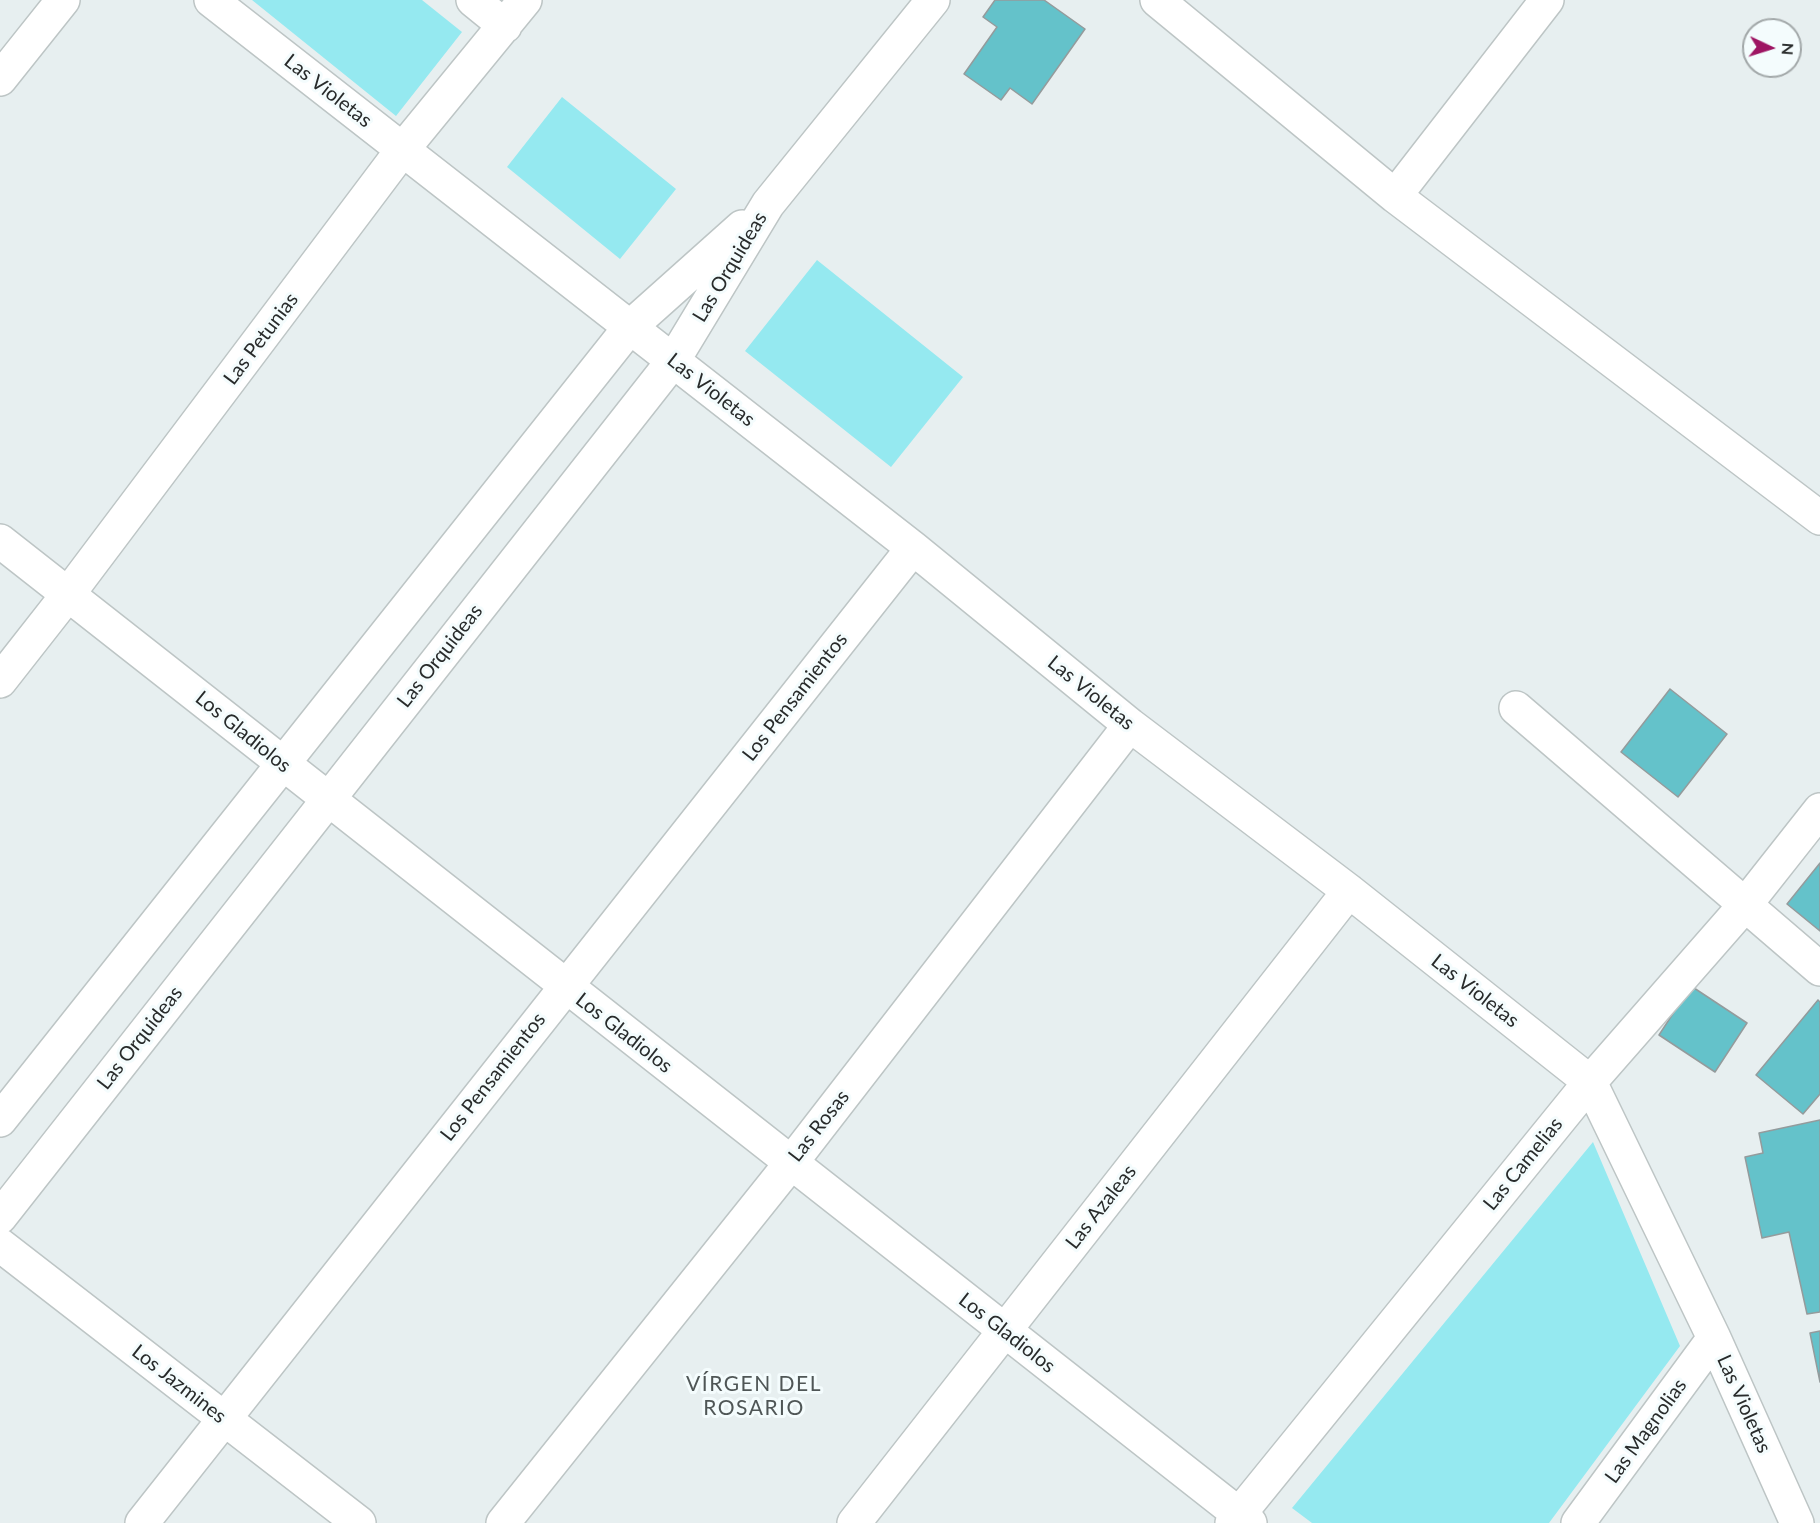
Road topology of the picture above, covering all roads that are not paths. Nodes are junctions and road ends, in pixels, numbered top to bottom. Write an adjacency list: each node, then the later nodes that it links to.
1 (63, 0): 9 (street)
2 (211, 0): 10 (street, Las Violetas)
3 (473, 0): 8 (street)
4 (525, 0): 8 (street, Las Petunias)
5 (933, 0): 12 (street)
6 (1157, 0): 11 (street)
7 (1547, 0): 11 (street)
8 (505, 26): 10 (street, Las Petunias)
9 (0, 79)
10 (403, 149): 13 (street, Las Violetas); 18 (street, Las Petunias)
11 (1395, 196): 15 (street)
12 (768, 204): 13 (street, Las Orquideas); 14 (street, Las Orquideas)
13 (630, 327): 14 (street, Las Violetas); 22 (street, Las Orquideas)
14 (673, 361): 17 (street, Las Violetas); 23 (street, Las Orquideas)
15 (1820, 518)
16 (0, 541): 18 (street, Los Gladiolos)
17 (913, 548): 21 (street, Las Violetas); 28 (street, Los Pensamientos)
18 (69, 593): 19 (street, Las Petunias); 22 (street, Los Gladiolos)
19 (0, 681)
20 (1516, 708): 26 (street)
21 (1130, 725): 25 (street, Las Violetas); 31 (street, Las Rosas)
22 (282, 764): 23 (street, Los Gladiolos); 30 (street, Las Orquideas)
23 (327, 798): 28 (street, Los Gladiolos); 32 (street, Las Orquideas)
24 (1820, 810): 26 (street, Las Camelias)
25 (1349, 891): 29 (street, Las Violetas); 34 (street, Las Azaleas)
26 (1745, 905): 27 (street); 29 (street, Las Camelias)
27 (1820, 969)
28 (565, 987): 31 (street, Los Gladiolos); 36 (street, Los Pensamientos)
29 (1590, 1082): 35 (street, Las Violetas); 37 (street, Las Camelias)
30 (0, 1120)
31 (791, 1163): 34 (street, Los Gladiolos); 40 (street, Las Rosas)
32 (0, 1217)
33 (0, 1245): 36 (street, Los Jazmines)
34 (1004, 1330): 37 (street, Los Gladiolos); 41 (street, Las Azaleas)
35 (1714, 1338): 42 (street, Las Magnolias); 43 (street, Las Violetas)
36 (224, 1419): 38 (street, Los Pensamientos); 39 (street, Los Jazmines)
37 (1240, 1520)
38 (142, 1523)
39 (359, 1523)
40 (503, 1523)
41 (854, 1523)
42 (1578, 1523)
43 (1797, 1523)

